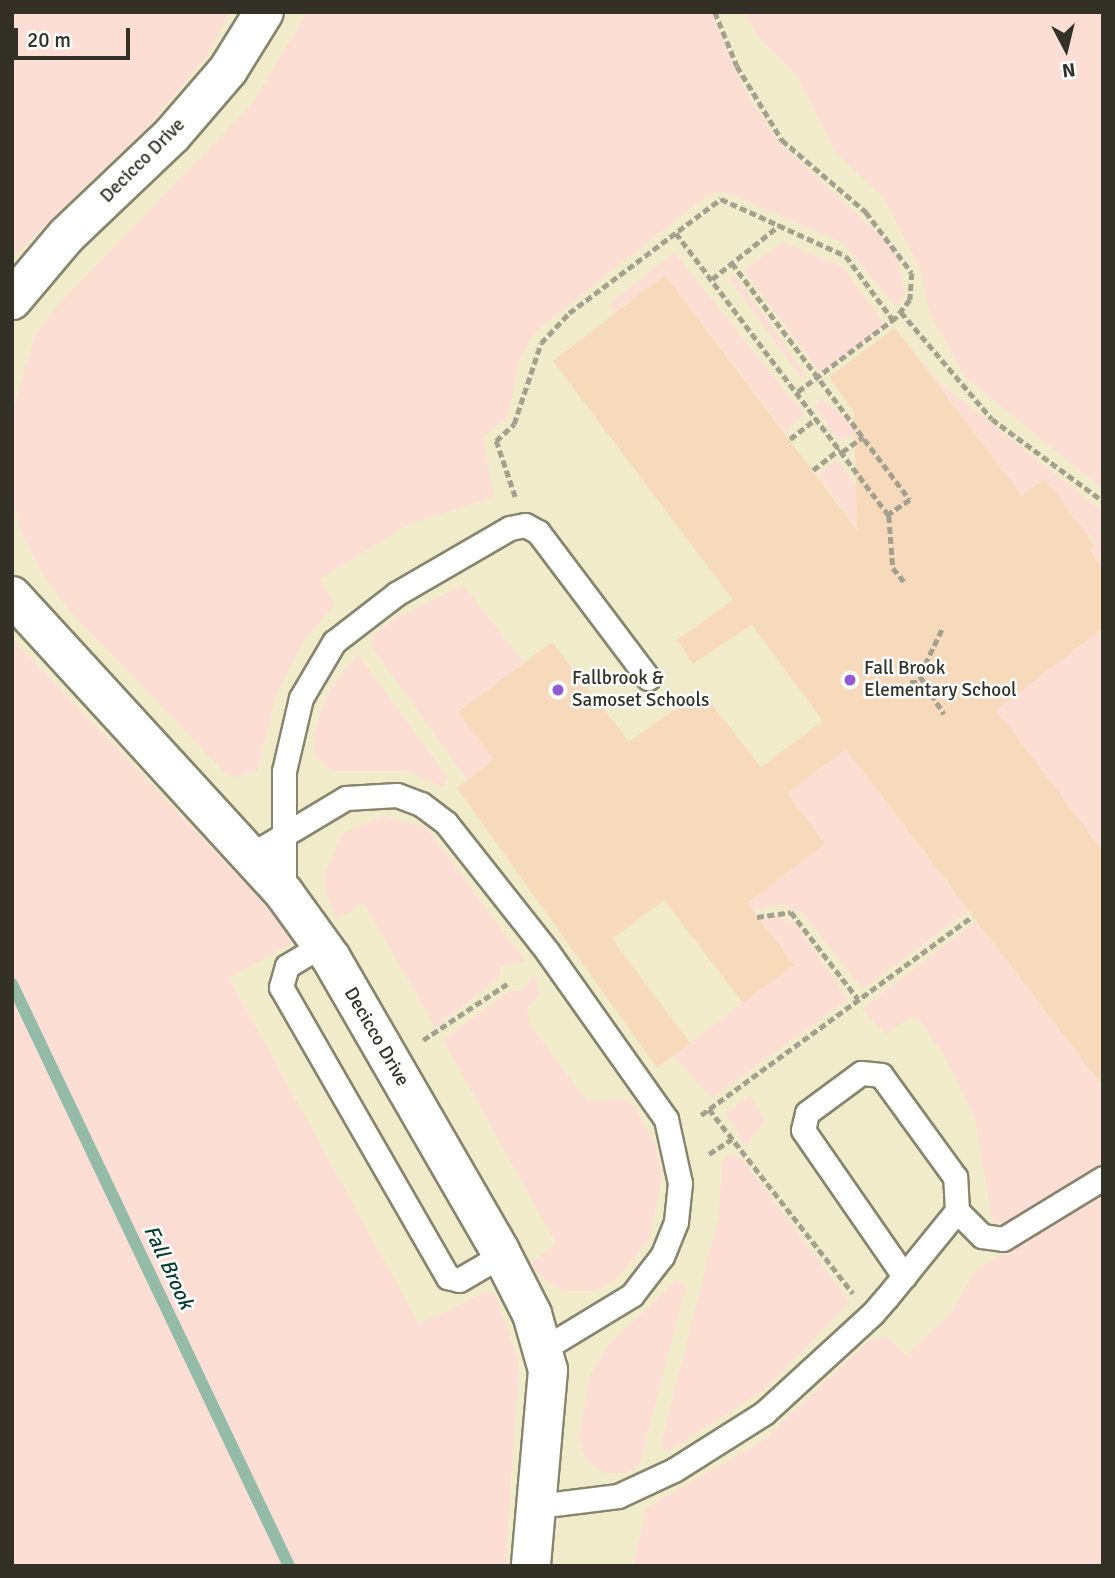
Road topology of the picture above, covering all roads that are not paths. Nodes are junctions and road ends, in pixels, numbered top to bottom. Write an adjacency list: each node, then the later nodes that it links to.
1 (264, 12): 2 (street, Decicco Drive)
2 (12, 300)
3 (12, 596): 6 (street, Decicco Drive)
4 (648, 678): 5 (lane)
5 (286, 828): 6 (lane); 7 (lane); 13 (lane)
6 (249, 856): 7 (street, Decicco Drive)
7 (285, 893): 8 (street, Decicco Drive)
8 (322, 945): 11 (street, Decicco Drive); 11 (lane)
9 (1103, 1178): 10 (lane)
10 (957, 1211): 12 (lane); 12 (lane)
11 (502, 1255): 13 (street, Decicco Drive)
12 (904, 1276): 14 (lane)
13 (545, 1348): 14 (street, Decicco Drive)
14 (538, 1506): 15 (street, Decicco Drive)
15 (531, 1566)

